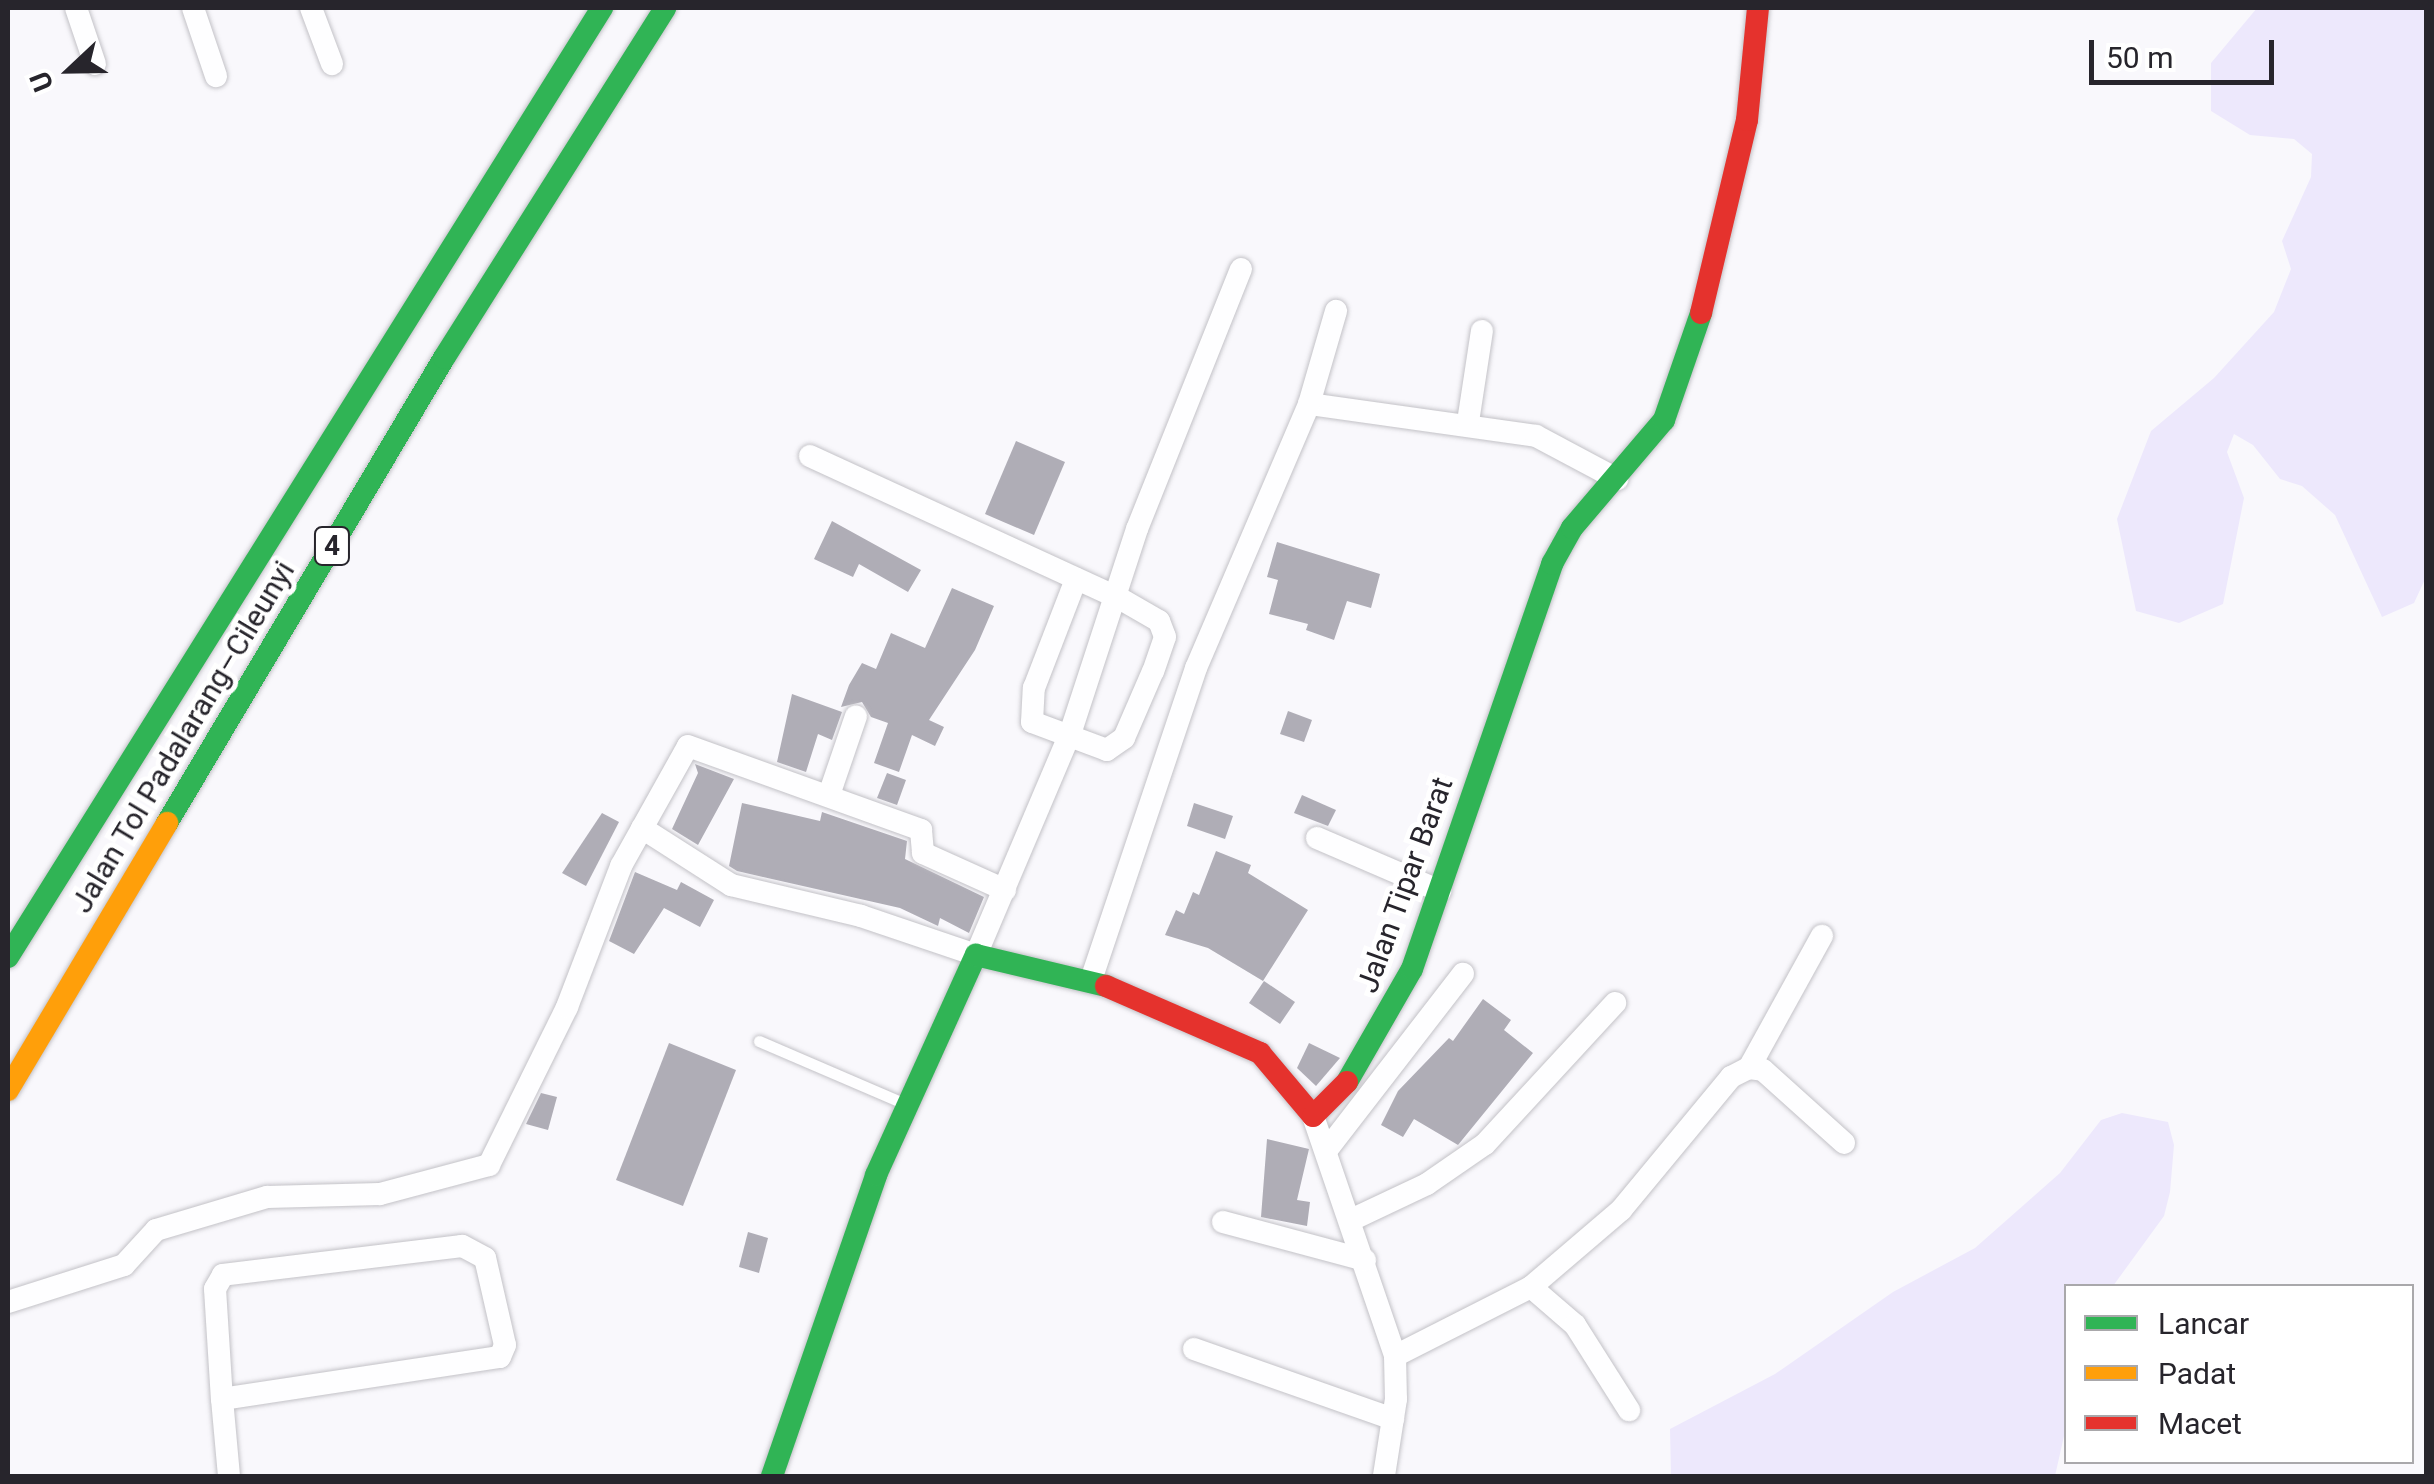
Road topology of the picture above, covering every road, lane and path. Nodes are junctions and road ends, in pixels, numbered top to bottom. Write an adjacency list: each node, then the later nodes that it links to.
1 (76, 8): 7 (street)
2 (192, 8): 9 (street)
3 (312, 8): 8 (street)
4 (602, 8): 28 (main road, Jalan Tol Padalarang–Cileunyi / 4)
5 (665, 8): 34 (main road, Jalan Tol Padalarang–Cileunyi / 4)
6 (1758, 8): 16 (main road, Jalan Tipar Barat)
7 (95, 64)
8 (332, 64)
9 (216, 76)
10 (1241, 269): 18 (street)
11 (1336, 311): 13 (street)
12 (1482, 331): 14 (street)
13 (1308, 404): 14 (street); 30 (street)
14 (1468, 422): 16 (street)
15 (810, 456): 17 (street)
16 (1617, 479): 25 (main road, Jalan Tipar Barat)
17 (1076, 579): 18 (street); 20 (street)
18 (1119, 598): 20 (street); 20 (street)
19 (856, 716): 21 (street)
20 (1070, 734): 24 (street)
21 (828, 795): 22 (street); 24 (street)
22 (642, 828): 27 (street); 43 (street)
23 (1318, 838): 25 (street)
24 (1006, 890): 27 (street)
25 (1440, 891): 36 (main road, Jalan Tipar Barat)
26 (1822, 936): 33 (street)
27 (976, 955): 30 (main road); 35 (main road)
28 (8, 957)
29 (1464, 974): 38 (street)
30 (1091, 980): 36 (main road)
31 (1615, 1004): 39 (street)
32 (759, 1041): 35 (lane)
33 (1748, 1068): 37 (street); 42 (street)
34 (8, 1090)
35 (905, 1104): 50 (main road)
36 (1313, 1116): 38 (street)
37 (1844, 1143)
38 (1326, 1151): 39 (street)
39 (1350, 1220): 41 (street)
40 (1223, 1222): 41 (street)
41 (1365, 1260): 45 (street)
42 (1531, 1287): 45 (street); 47 (street)
43 (8, 1302)
44 (1194, 1349): 48 (street)
45 (1395, 1356): 48 (street)
46 (222, 1398): 46 (street); 49 (street)
47 (1629, 1410)
48 (1393, 1419): 51 (street)
49 (229, 1476)
50 (772, 1476)
51 (1384, 1476)

